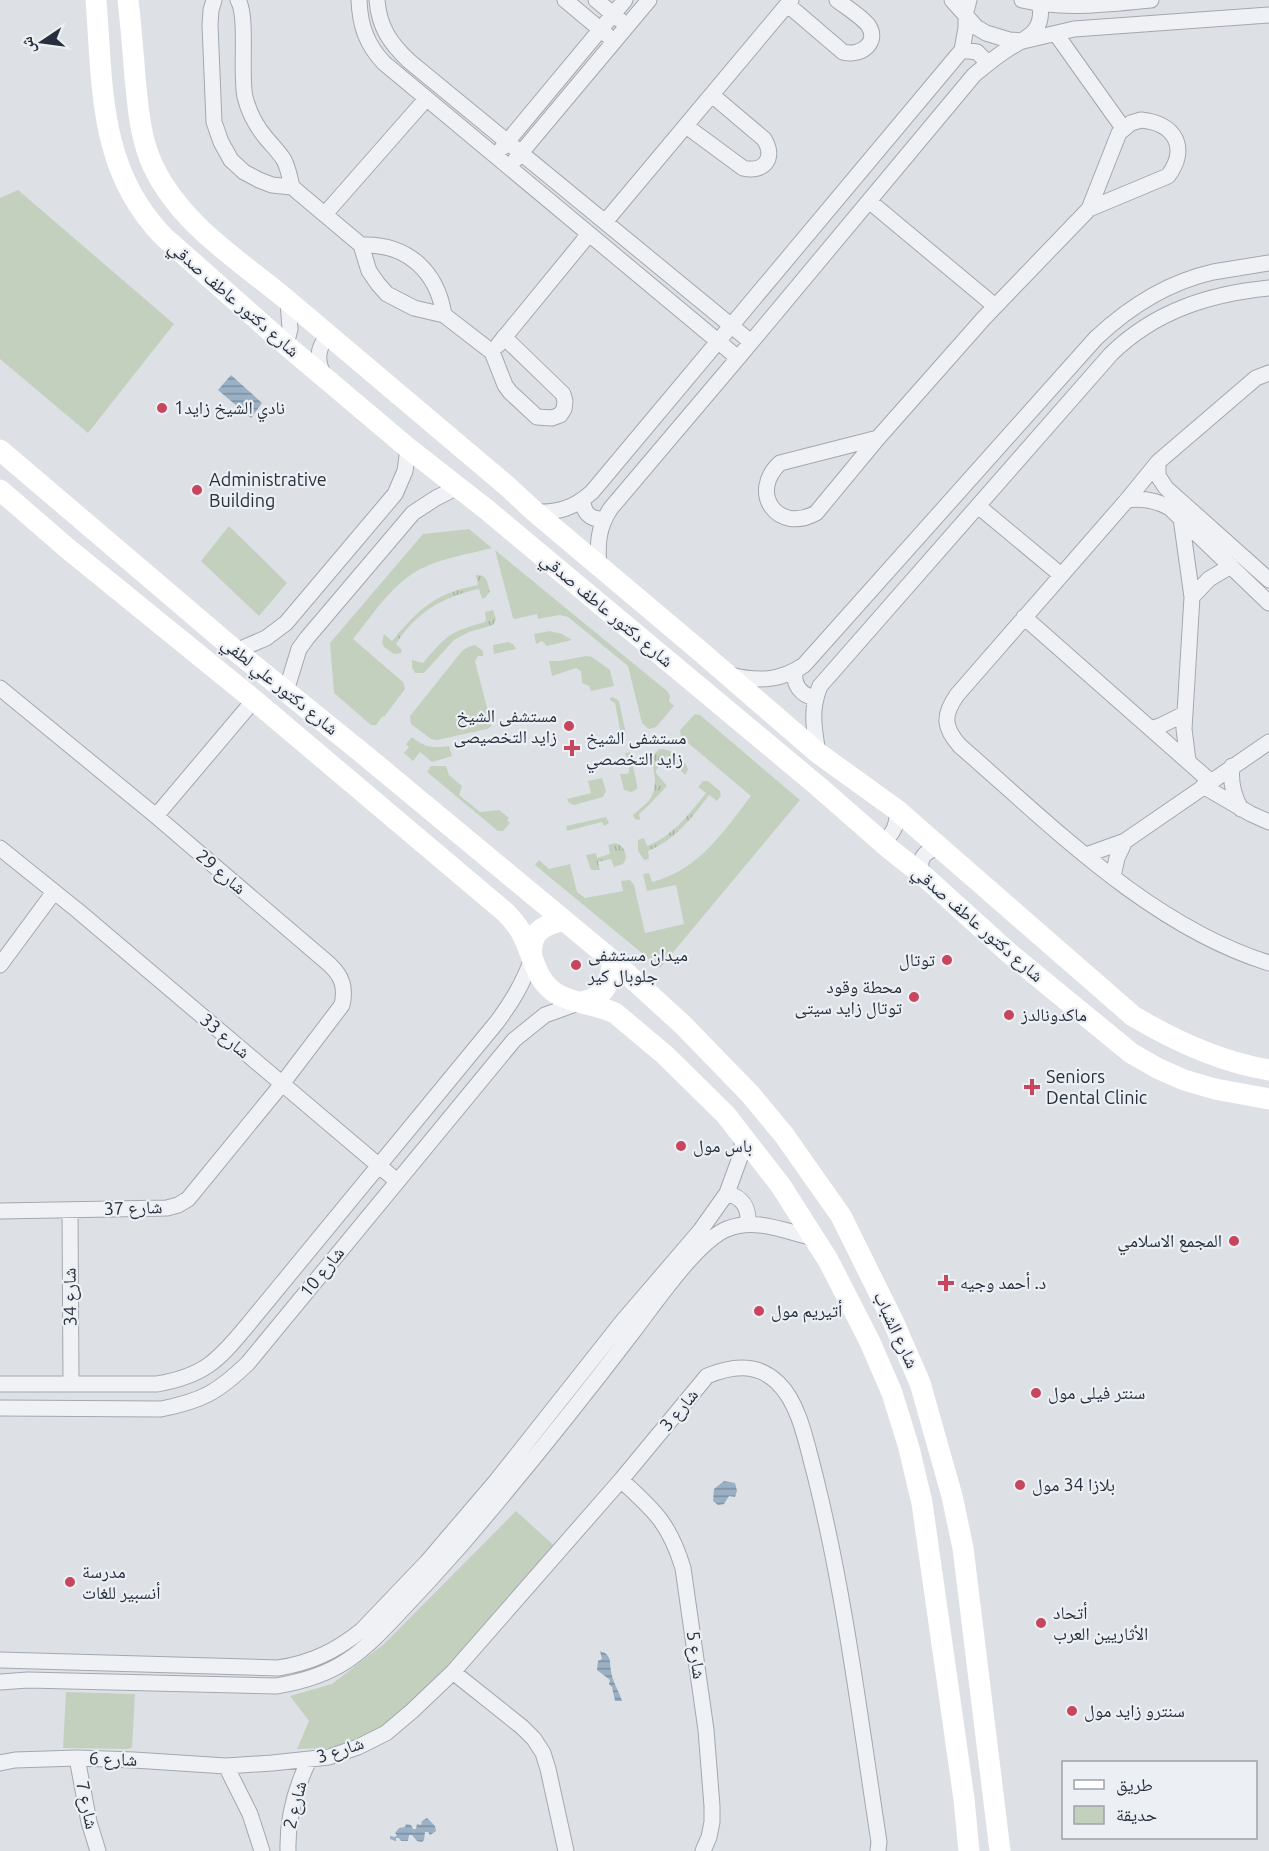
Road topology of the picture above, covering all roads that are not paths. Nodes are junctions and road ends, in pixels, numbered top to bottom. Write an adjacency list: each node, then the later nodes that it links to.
1 (96, 0): 54 (street, شارع دكتور عاطف صدقي)
2 (128, 0): 46 (street, شارع دكتور عاطف صدقي)
3 (214, 0): 37 (street)
4 (238, 0): 37 (street)
5 (359, 0): 30 (street)
6 (377, 0): 33 (street)
7 (566, 0): 23 (street)
8 (596, 0): 19 (street)
9 (625, 0): 19 (street)
10 (650, 0): 22 (street)
11 (837, 0): 16 (street)
12 (952, 0): 21 (street)
13 (969, 0): 21 (street)
14 (1022, 0): 18 (street)
15 (1148, 0): 17 (street)
16 (789, 3): 29 (street)
17 (1083, 3): 18 (street)
18 (1040, 4): 26 (street)
19 (613, 14): 22 (street); 23 (street)
20 (1269, 15): 24 (street)
21 (967, 19): 26 (street); 27 (street)
22 (627, 26): 25 (street)
23 (601, 30): 25 (street); 33 (street)
24 (1056, 34): 26 (street); 32 (street)
25 (615, 41): 34 (street)
26 (1023, 41): 28 (street)
27 (962, 50): 28 (street); 49 (street)
28 (988, 63): 38 (street)
29 (712, 95): 31 (street); 31 (street)
30 (426, 99): 35 (street); 40 (street)
31 (686, 126): 41 (street)
32 (1123, 128): 39 (street); 39 (street)
33 (507, 141): 34 (street); 35 (street)
34 (521, 153): 36 (street); 41 (street)
35 (495, 156): 36 (street)
36 (509, 167): 42 (street)
37 (292, 187): 40 (street)
38 (868, 201): 47 (street); 53 (street)
39 (1089, 209): 47 (street)
40 (325, 214): 43 (street)
41 (605, 222): 49 (street)
42 (589, 234): 51 (street); 52 (street)
43 (362, 245): 48 (street); 48 (street)
44 (1269, 263): 83 (street)
45 (1269, 288): 67 (street)
46 (288, 301): 50 (street, شارع دكتور عاطف صدقي); 54 (street)
47 (995, 306): 59 (street)
48 (444, 315): 55 (street)
49 (731, 326): 52 (street); 53 (street)
50 (328, 335): 58 (street); 69 (street, شارع دكتور عاطف صدقي)
51 (504, 337): 55 (street); 55 (street)
52 (718, 341): 56 (street); 65 (street)
53 (751, 342): 56 (street)
54 (286, 345): 58 (street, شارع دكتور عاطف صدقي)
55 (492, 352)
56 (738, 358): 70 (street)
57 (1269, 373): 62 (street)
58 (324, 376): 60 (street, شارع دكتور عاطف صدقي)
59 (878, 438): 59 (street)
60 (408, 448): 63 (street, شارع دكتور عاطف صدقي); 82 (street)
61 (0, 450): 71 (street, شارع دكتور علي لطفي)
62 (1158, 462): 66 (street); 68 (street)
63 (458, 487): 86 (street); 101 (street, شارع دكتور عاطف صدقي)
64 (0, 490): 72 (street, شارع دكتور علي لطفي)
65 (583, 500): 69 (street); 70 (street)
66 (1127, 500): 68 (street); 76 (street)
67 (978, 506): 76 (street); 87 (street)
68 (1177, 508): 75 (street); 77 (street); 79 (street)
69 (535, 513): 74 (street, شارع دكتور عاطف صدقي)
70 (603, 519): 74 (street)
71 (83, 521): 72 (street); 73 (street, شارع دكتور علي لطفي)
72 (67, 548): 78 (street, شارع دكتور علي لطفي)
73 (129, 560): 78 (street); 82 (street, شارع دكتور علي لطفي)
74 (598, 566): 84 (street, شارع دكتور عاطف صدقي)
75 (1231, 566): 79 (street); 80 (street)
76 (1061, 575): 81 (street)
77 (1268, 577)
78 (107, 580): 88 (street, شارع دكتور علي لطفي)
79 (1192, 597): 89 (street)
80 (1269, 603)
81 (1024, 618): 90 (street); 104 (street)
82 (236, 651): 86 (street, شارع دكتور علي لطفي)
83 (795, 671): 84 (street); 87 (street)
84 (728, 674): 92 (street, شارع دكتور عاطف صدقي)
85 (0, 688): 98 (street, شارع 29)
86 (286, 691): 108 (street, شارع دكتور علي لطفي)
87 (815, 698): 92 (street)
88 (254, 700): 98 (street); 109 (street, شارع دكتور علي لطفي)
89 (1184, 714): 90 (street); 93 (street)
90 (1151, 729): 93 (street)
91 (1269, 741): 94 (street)
92 (818, 753): 97 (street, شارع دكتور عاطف صدقي)
93 (1188, 761): 95 (street)
94 (1232, 766): 95 (street); 96 (street)
95 (1206, 783): 96 (street); 100 (street)
96 (1241, 809): 99 (street)
97 (897, 810): 101 (street); 103 (street, شارع دكتور عاطف صدقي)
98 (156, 816): 115 (street, شارع 29)
99 (1269, 822)
100 (1125, 841): 104 (street); 106 (street)
101 (882, 842): 105 (street, شارع دكتور عاطف صدقي)
102 (0, 848): 107 (street, شارع 33)
103 (940, 849): 105 (street); 114 (street, شارع دكتور عاطف صدقي)
104 (1086, 855): 106 (street)
105 (924, 876): 116 (street, شارع دكتور عاطف صدقي)
106 (1113, 876): 111 (street)
107 (54, 892): 112 (street); 115 (street, شارع 33)
108 (563, 920): 109 (street); 110 (street, شارع الشباب)
109 (532, 959): 113 (street, شارع الشباب); 118 (street, شارع 10)
110 (613, 961): 113 (street); 134 (street, شارع الشباب)
111 (1269, 963)
112 (0, 964)
113 (582, 1002): 117 (street, شارع الشباب); 119 (street, شارع 10)
114 (1269, 1070)
115 (282, 1084): 118 (street, شارع 33); 121 (street, شارع 37)
116 (1269, 1099)
117 (742, 1136): 120 (street); 124 (street, شارع الشباب)
118 (378, 1166): 119 (street, شارع 33); 128 (street, شارع 10)
119 (397, 1181): 131 (street, شارع 10)
120 (727, 1193): 123 (street); 125 (street)
121 (70, 1210): 122 (street, شارع 37); 127 (street, شارع 34)
122 (0, 1211)
123 (748, 1224): 124 (street); 125 (street)
124 (815, 1238): 135 (street, شارع الشباب)
125 (680, 1262): 133 (street)
126 (0, 1384): 127 (street, شارع 10)
127 (64, 1384): 128 (street, شارع 10); 130 (street, شارع 34)
128 (95, 1384): 131 (street)
129 (0, 1408): 130 (street, شارع 10)
130 (58, 1409): 131 (street, شارع 10)
131 (95, 1409)
132 (621, 1480): 139 (street, شارع 3); 149 (street, شارع 5); 150 (street, شارع 3)
133 (503, 1485): 138 (street); 140 (street)
134 (952, 1496): 135 (street); 136 (street, شارع الشباب)
135 (922, 1503): 137 (street, شارع الشباب)
136 (963, 1548): 137 (street); 152 (street, شارع الشباب)
137 (930, 1556): 151 (street, شارع الشباب)
138 (0, 1660)
139 (453, 1672): 142 (street, شارع 3); 148 (street)
140 (0, 1682)
141 (77, 1758): 143 (street, شارع 6); 144 (street, شارع 6); 145 (street, شارع 7)
142 (309, 1760): 144 (street, شارع 3); 147 (street, شارع 2)
143 (0, 1763)
144 (226, 1766): 146 (street, شارع 2)
145 (98, 1851)
146 (262, 1851)
147 (288, 1851)
148 (566, 1851)
149 (703, 1851)
150 (878, 1851)
151 (969, 1851)
152 (1000, 1851)

